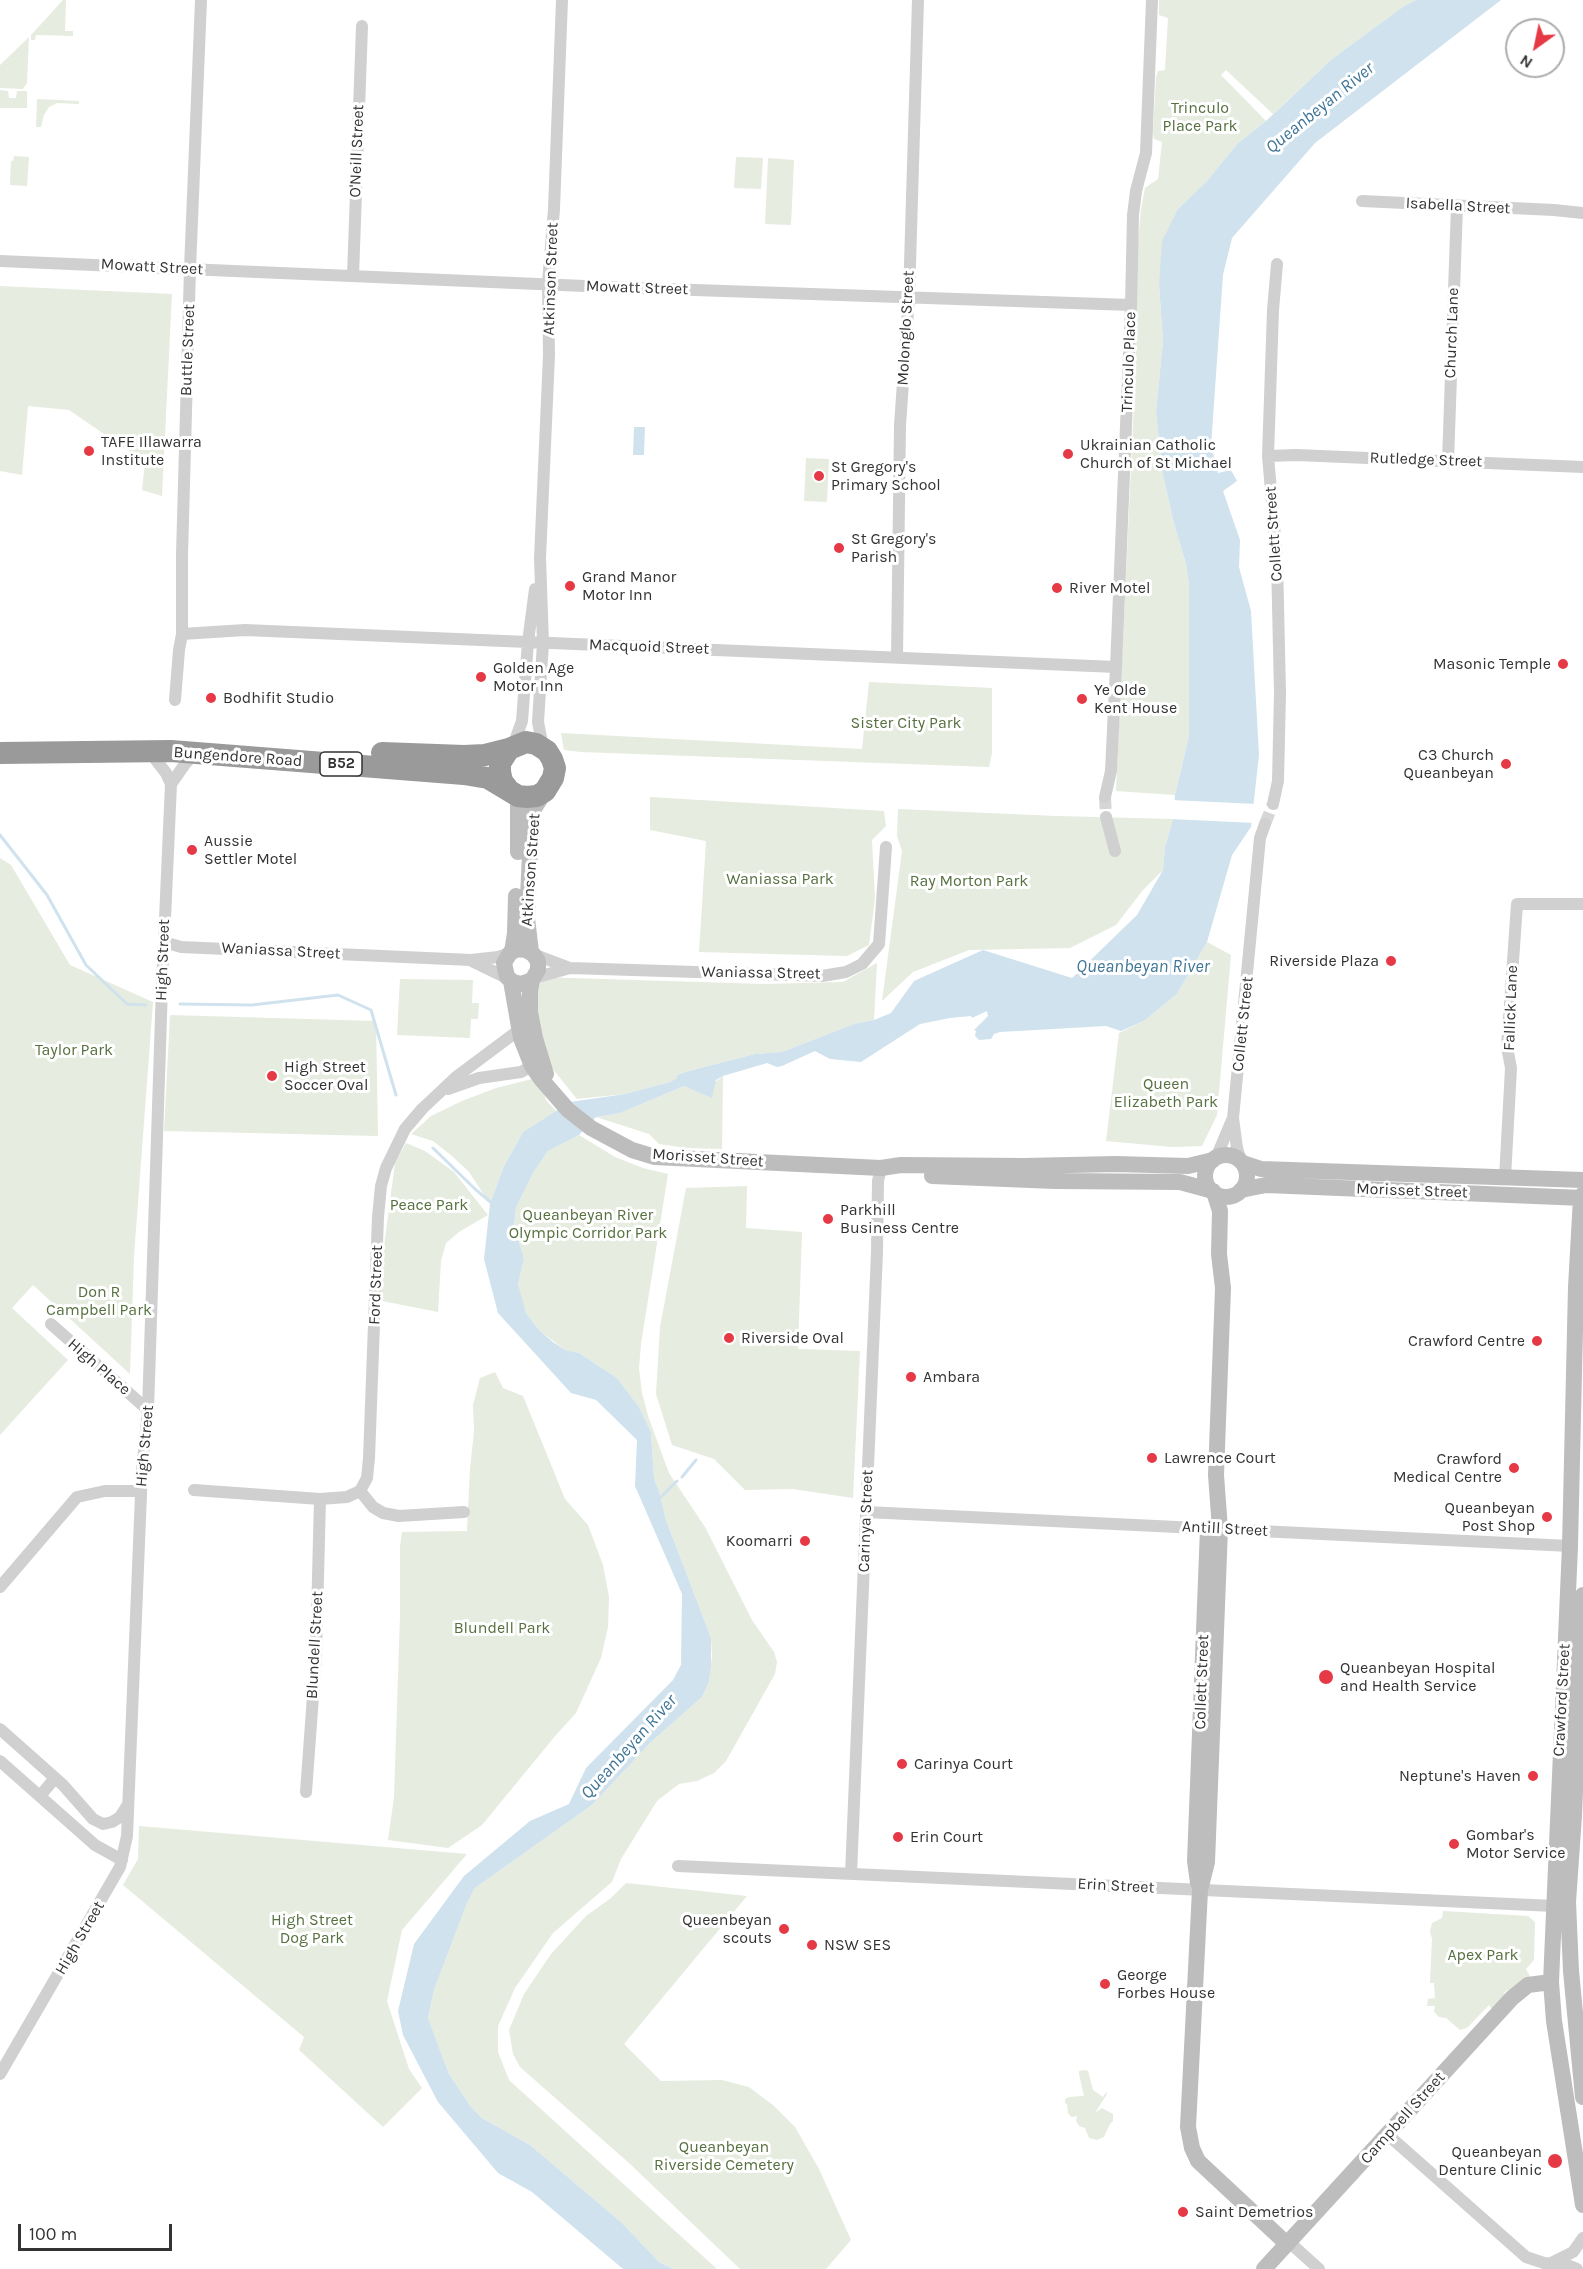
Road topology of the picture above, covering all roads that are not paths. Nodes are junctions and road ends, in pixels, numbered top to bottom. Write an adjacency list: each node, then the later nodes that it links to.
1 (201, 0): 13 (street, Buttle Street)
2 (562, 0): 15 (street, Atkinson Street)
3 (918, 0): 16 (street, Molonglo Street)
4 (1152, 0): 17 (street, Trinculo Place)
5 (362, 26): 14 (street, O'Neill Street)
6 (1362, 201): 7 (street, Isabella Street)
7 (1456, 206): 9 (street, Isabella Street); 19 (street, Church Lane)
8 (1583, 206): 9 (street, Isabella Street)
9 (1554, 210): 10 (street, Isabella Street)
10 (1583, 213)
11 (0, 261): 13 (street, Mowatt Street)
12 (1277, 264): 18 (street, Collett Street)
13 (190, 269): 14 (street, Mowatt Street); 22 (street, Buttle Street)
14 (352, 276): 15 (street, Mowatt Street)
15 (548, 283): 16 (street, Mowatt Street); 21 (street, Atkinson Street)
16 (909, 297): 17 (street, Mowatt Street); 25 (street, Molonglo Street)
17 (1131, 305): 26 (street, Trinculo Place)
18 (1268, 456): 19 (street, Rutledge Street); 38 (street, Collett Street)
19 (1449, 461): 20 (street, Rutledge Street)
20 (1583, 467)
21 (540, 558): 23 (street, Atkinson Street); 24 (street, Atkinson Street)
22 (182, 634): 23 (street, Macquoid Street); 27 (street, Buttle Street)
23 (528, 642): 24 (street, Macquoid Street); 29 (street, Atkinson Street)
24 (543, 643): 25 (street, Macquoid Street); 30 (street, Atkinson Street)
25 (897, 657): 26 (street, Macquoid Street)
26 (1116, 668): 37 (street, Trinculo Place)
27 (175, 700)
28 (0, 742): 29 (highway, Bungendore Road / B52)
29 (511, 748): 30 (highway, B52); 36 (highway)
30 (543, 748): 35 (highway)
31 (149, 752): 32 (highway, Bungendore Road / B52); 33 (highway, Bungendore Road / B52); 34 (street)
32 (0, 753)
33 (195, 753): 34 (street); 36 (highway, Bungendore Road / B52)
34 (171, 784): 44 (street, High Street)
35 (545, 791): 36 (highway); 46 (street, Atkinson Street)
36 (513, 792): 45 (street, Atkinson Street)
37 (1105, 797)
38 (1273, 804)
39 (1106, 817): 42 (street)
40 (1264, 824): 56 (street, Collett Street)
41 (886, 847): 48 (street, Waniassa Street)
42 (1115, 851)
43 (1583, 904): 62 (street, Fallick Lane)
44 (164, 942): 47 (street, Waniassa Street); 71 (street, High Street)
45 (511, 952): 46 (street); 47 (street, Waniassa Street); 50 (street)
46 (532, 953): 48 (street, Waniassa Street); 49 (street)
47 (471, 960): 50 (street, Waniassa Street)
48 (570, 968): 49 (street, Waniassa Street)
49 (533, 979): 50 (street); 52 (street)
50 (510, 980): 51 (street)
51 (519, 1030): 53 (street); 55 (street, Ford Street)
52 (535, 1038): 53 (street); 54 (street, Morisset Street)
53 (532, 1066): 54 (street, Morisset Street); 55 (street, Ford Street)
54 (555, 1094): 61 (street, Morisset Street)
55 (436, 1096): 74 (street, Ford Street)
56 (1233, 1118): 57 (street, Collett Street); 58 (street, Collett Street)
57 (1215, 1159): 58 (street); 60 (street, Morisset Street); 67 (street)
58 (1242, 1162): 62 (street, Morisset Street); 66 (street)
59 (974, 1165): 60 (street, Morisset Street); 61 (street, Morisset Street); 63 (street)
60 (1070, 1165): 65 (street)
61 (881, 1168): 63 (street, Morisset Street); 77 (street, Carinya Street)
62 (1505, 1178): 64 (street, Morisset Street)
63 (1003, 1179): 65 (street, Morisset Street)
64 (1583, 1180)
65 (1042, 1181): 67 (street, Morisset Street)
66 (1240, 1191): 67 (street); 68 (street, Morisset Street); 69 (street, Collett Street)
67 (1213, 1192): 69 (street, Collett Street)
68 (1582, 1197): 79 (street, Crawford Street)
69 (1223, 1288): 78 (street, Collett Street)
70 (51, 1324): 71 (street, High Place)
71 (148, 1410): 73 (street, High Street)
72 (194, 1490): 75 (street)
73 (141, 1491): 80 (street); 87 (street, High Street)
74 (360, 1491): 75 (street); 76 (street)
75 (320, 1499): 85 (street, Blundell Street)
76 (464, 1512)
77 (866, 1512): 78 (street, Antill Street); 90 (street, Carinya Street)
78 (1214, 1529): 79 (street, Antill Street); 91 (street, Collett Street)
79 (1576, 1546): 92 (street, Crawford Street)
80 (0, 1587)
81 (1583, 1595): 92 (street, Crawford Street)
82 (0, 1729): 84 (street)
83 (0, 1761): 86 (street)
84 (56, 1778): 86 (street); 87 (street)
85 (306, 1792)
86 (40, 1796): 88 (street)
87 (129, 1799): 88 (street, High Street)
88 (122, 1860): 96 (street, High Street)
89 (678, 1866): 90 (street, Erin Street)
90 (850, 1874): 91 (street, Erin Street)
91 (1200, 1890): 92 (street, Erin Street); 101 (street, Collett Street)
92 (1568, 1904): 93 (street, Crawford Street); 94 (street, Crawford Street)
93 (1551, 1982): 95 (street, Crawford Street); 98 (street, Campbell Street)
94 (1582, 2064): 95 (street); 97 (street, Crawford Street)
95 (1562, 2067): 99 (street, Crawford Street)
96 (0, 2074)
97 (1583, 2097)
98 (1388, 2135): 101 (street, Campbell Street); 102 (street)
99 (1583, 2205)
100 (1583, 2238): 102 (street)
101 (1288, 2243): 103 (street, Campbell Street); 104 (street, Collett Street)
102 (1552, 2263): 105 (street)
103 (1264, 2269)
104 (1319, 2269)
105 (1577, 2269)

